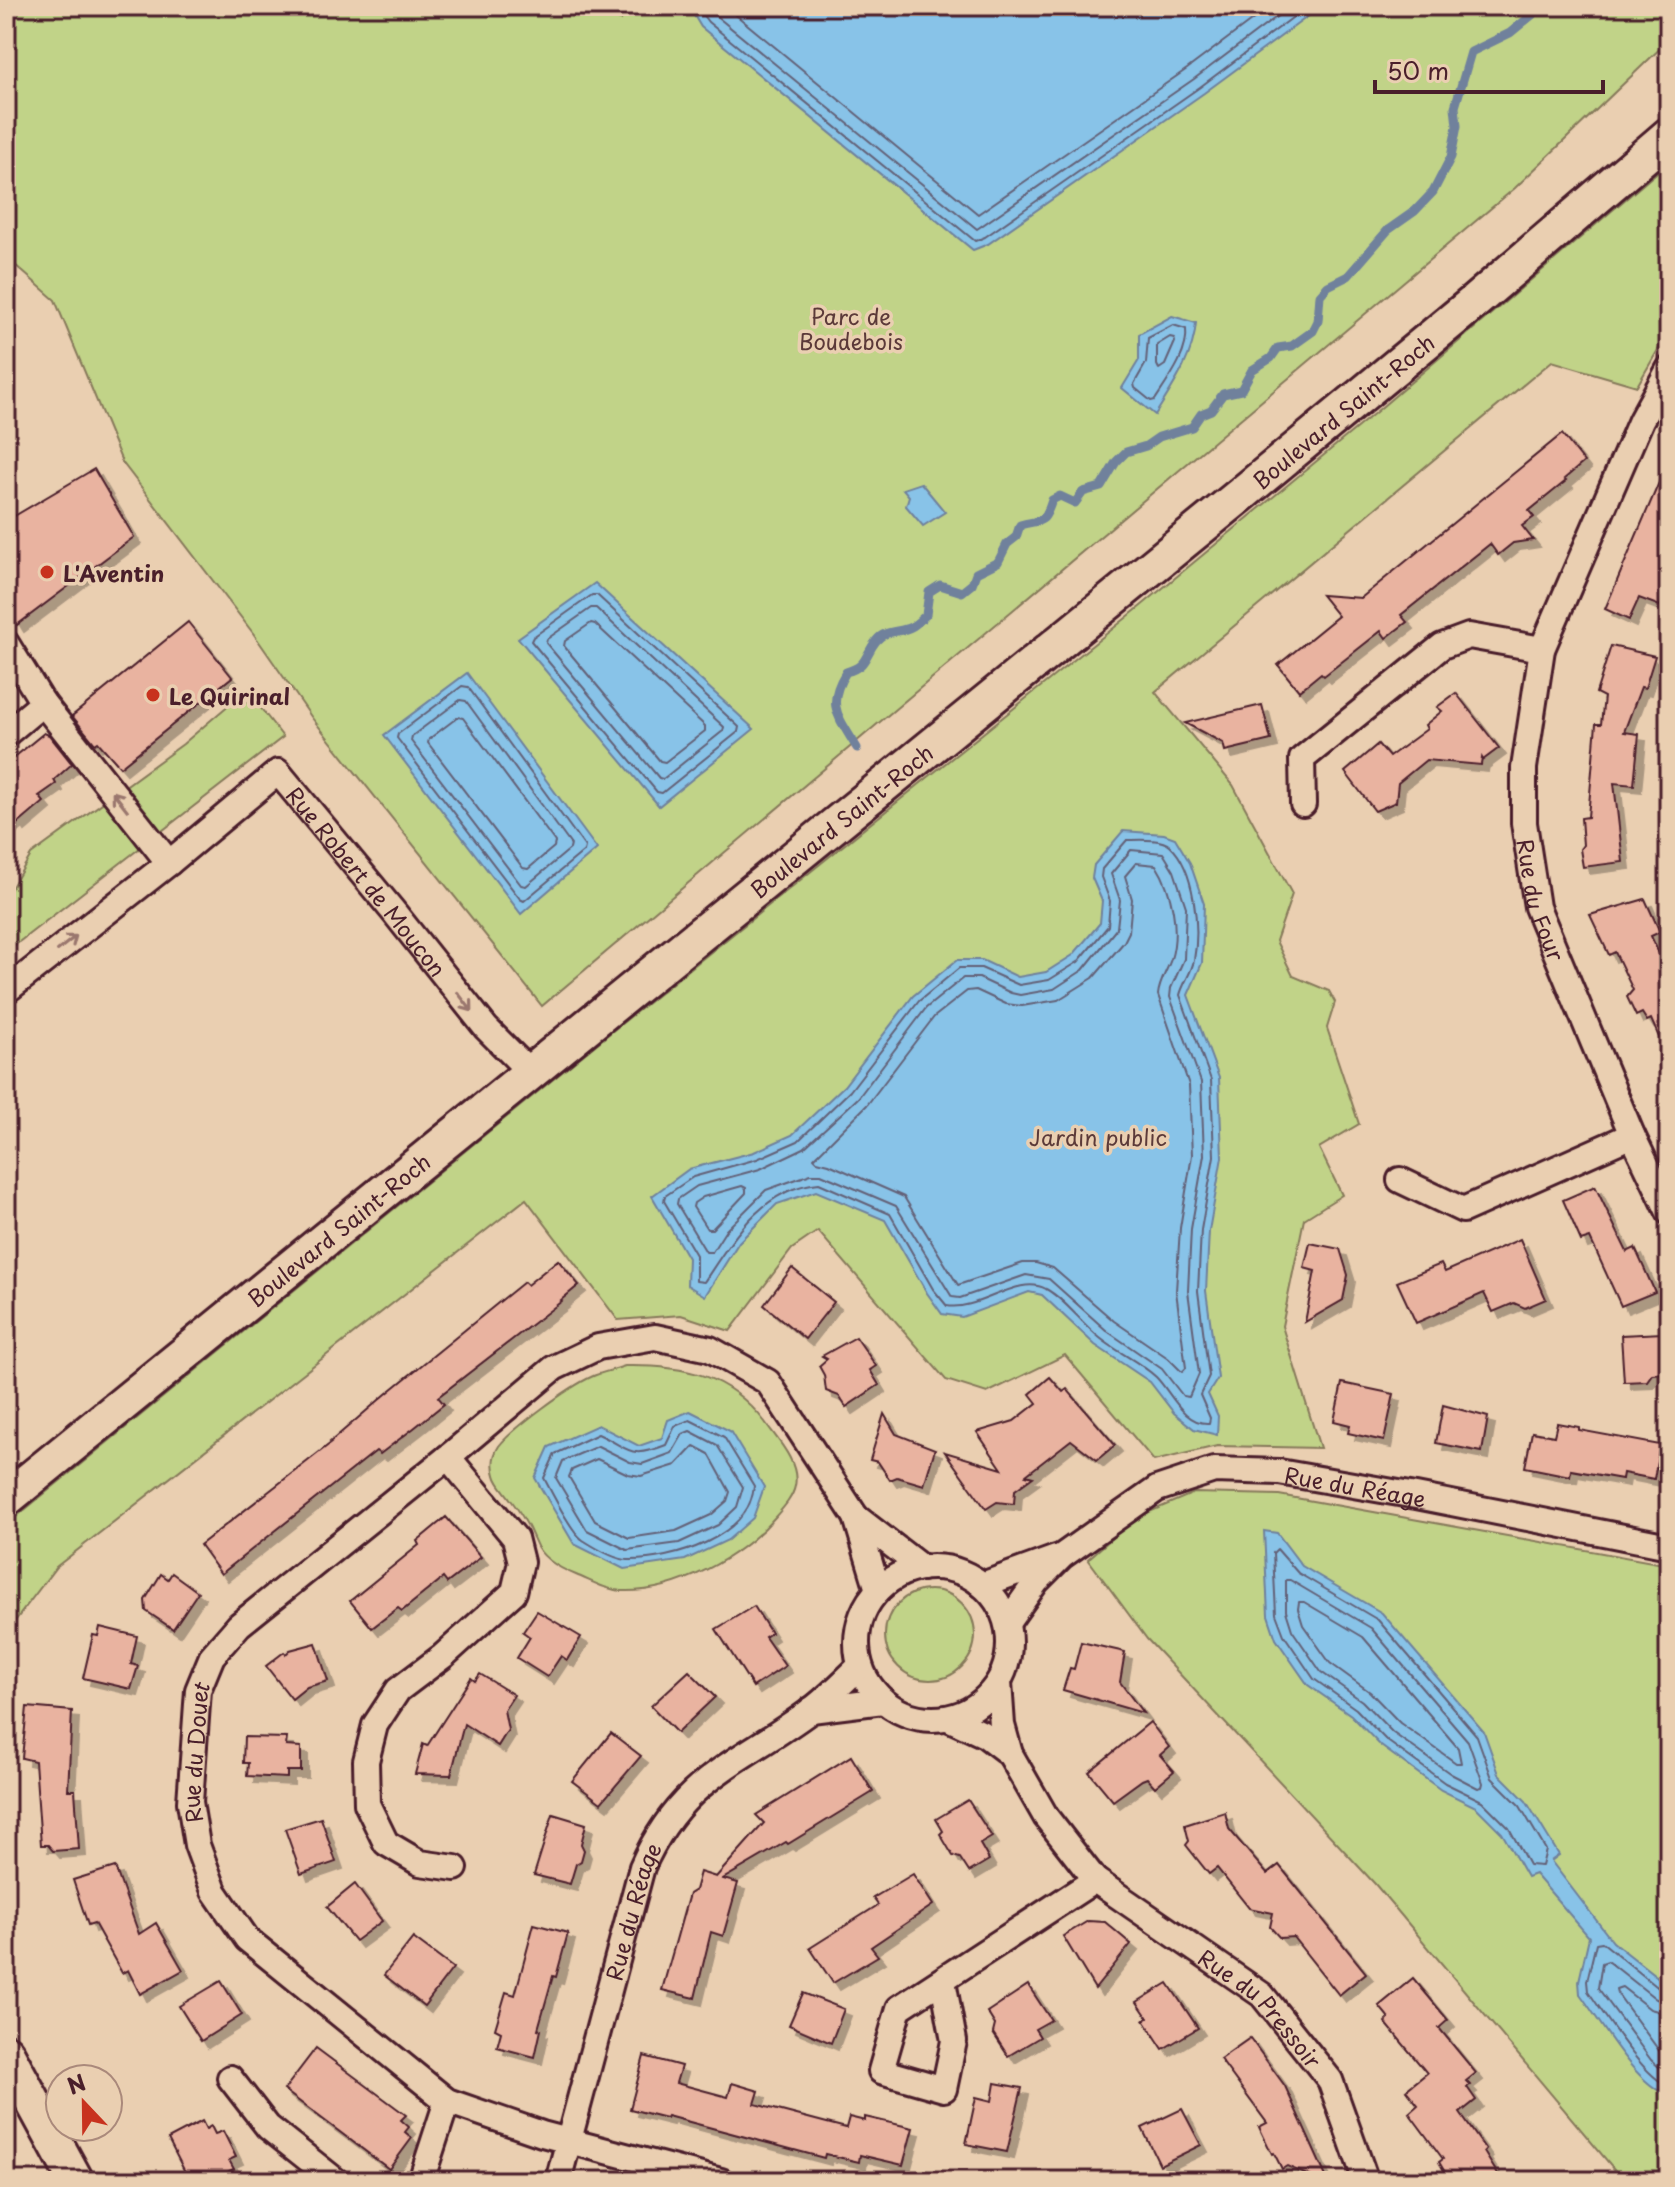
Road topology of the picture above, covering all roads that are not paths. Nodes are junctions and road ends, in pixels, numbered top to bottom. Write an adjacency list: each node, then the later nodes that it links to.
1 (1669, 135): 10 (main road, Boulevard Saint-Roch)
2 (1669, 369): 4 (street, Rue du Four)
3 (6, 643): 5 (street)
4 (1542, 649): 7 (street); 11 (street, Rue du Four)
5 (43, 703): 6 (street); 8 (street, one-way to 5)
6 (6, 734)
7 (1303, 804)
8 (169, 863): 9 (street, Rue Robert de Moucon, one-way to 8); 10 (street, Rue Robert de Moucon, one-way to 10)
9 (6, 991)
10 (530, 1072): 15 (main road, Boulevard Saint-Roch)
11 (1632, 1135): 12 (street); 13 (street, Rue du Four)
12 (1400, 1180)
13 (1669, 1212)
14 (448, 1457): 16 (street, Rue du Douet); 29 (street); 34 (street, Rue du Douet)
15 (6, 1499)
16 (856, 1517): 19 (street); 21 (street)
17 (1669, 1546): 18 (street, Rue du Réage)
18 (1062, 1556): 20 (street); 22 (street)
19 (922, 1568): 20 (street); 21 (street)
20 (982, 1585): 22 (street)
21 (878, 1590): 23 (street)
22 (1007, 1623): 24 (street)
23 (860, 1666): 25 (street); 26 (street, Rue du Réage)
24 (999, 1682): 27 (street); 28 (street)
25 (883, 1701): 26 (street); 27 (street)
26 (811, 1710): 35 (street, Rue du Réage)
27 (948, 1718): 28 (street)
28 (1010, 1754): 30 (street, Rue du Pressoir)
29 (455, 1868)
30 (1095, 1880): 31 (street); 41 (street, Rue du Pressoir)
31 (943, 1981)
32 (6, 2052): 36 (main road)
33 (230, 2078): 37 (street)
34 (447, 2101): 35 (street, Rue du Douet); 38 (street)
35 (568, 2140): 39 (street, Rue du Réage); 40 (street, Rue du Douet)
36 (76, 2181)
37 (336, 2181)
38 (421, 2181)
39 (558, 2181)
40 (721, 2181)
41 (1366, 2181)

